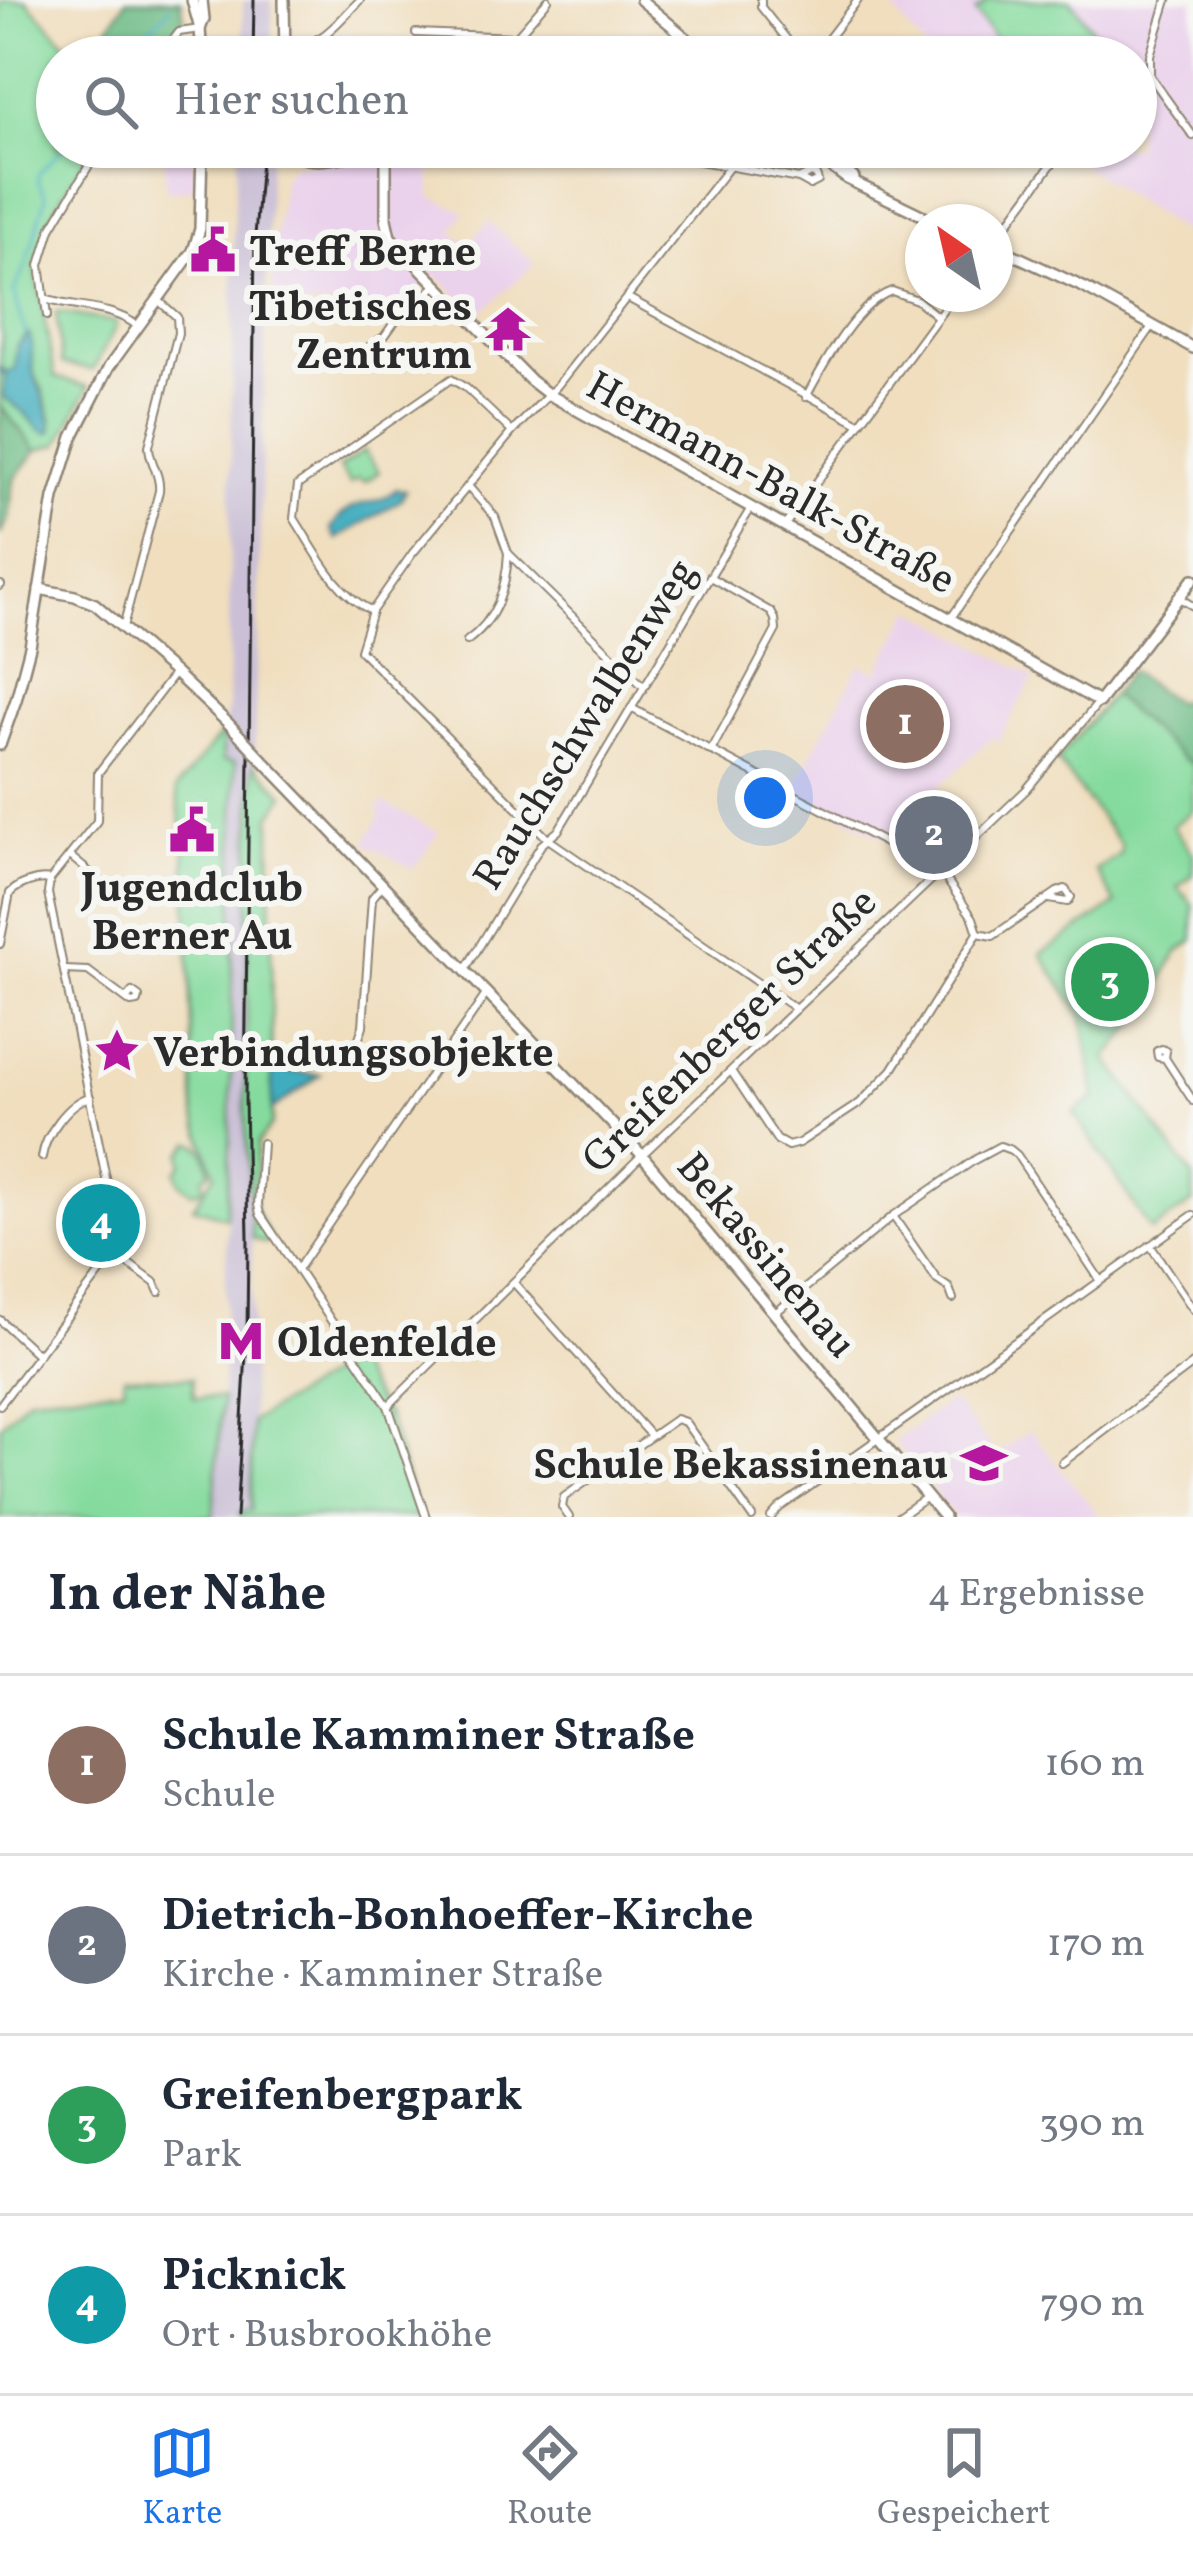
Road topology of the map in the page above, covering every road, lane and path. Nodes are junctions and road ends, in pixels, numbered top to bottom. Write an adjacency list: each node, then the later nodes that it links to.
1 (192, 0): 10 (street)
2 (202, 0): 10 (street)
3 (284, 0): 14 (street)
4 (360, 0): 15 (street)
5 (548, 0): 17 (street)
6 (640, 0): 18 (street)
7 (761, 0): 19 (street)
8 (858, 0): 20 (street)
9 (1167, 0): 21 (street)
10 (200, 29): 12 (street); 13 (street)
11 (416, 34): 16 (street)
12 (175, 36)
13 (200, 36)
14 (285, 36)
15 (322, 36)
16 (483, 36)
17 (517, 36)
18 (684, 36)
19 (784, 36)
20 (830, 36)
21 (1156, 36)
22 (1157, 86): 23 (street)
23 (1193, 136)
24 (87, 168): 36 (street)
25 (202, 168): 37 (street)
26 (386, 168): 34 (street, Hermann-Balk-Straße)
27 (730, 168): 30 (street); 35 (street)
28 (837, 168): 31 (street)
29 (1049, 168): 32 (street)
30 (799, 179)
31 (905, 209)
32 (1013, 219)
33 (1013, 253): 41 (street)
34 (436, 285): 44 (street); 45 (street, Hermann-Balk-Straße)
35 (628, 298): 45 (street); 46 (street)
36 (45, 299): 39 (street); 42 (street)
37 (158, 300): 42 (street); 60 (street)
38 (941, 312): 40 (street)
39 (47, 316)
40 (938, 316): 46 (street); 47 (street)
41 (1154, 325): 43 (street); 59 (street)
42 (138, 326): 55 (street)
43 (1193, 347)
44 (357, 355)
45 (548, 394): 48 (street); 50 (street, Hermann-Balk-Straße)
46 (806, 397): 47 (street)
47 (860, 423): 51 (street)
48 (512, 432): 49 (street); 58 (street)
49 (469, 486): 52 (street); 58 (street)
50 (751, 508): 51 (street, Hermann-Balk-Straße); 53 (street, Rauchschwalbenweg)
51 (784, 525): 59 (street, Hermann-Balk-Straße)
52 (508, 554): 61 (street); 63 (street)
53 (710, 577): 63 (street, Rauchschwalbenweg); 67 (street)
54 (1193, 579): 56 (street, Greifenberger Straße)
55 (39, 589): 60 (street, Bekassinenau); 66 (street)
56 (1179, 598): 57 (street); 64 (street, Greifenberger Straße)
57 (1193, 605)
58 (372, 611): 68 (street)
59 (951, 618): 64 (street, Hermann-Balk-Straße)
60 (122, 627): 62 (street, Bekassinenau)
61 (467, 641)
62 (175, 673): 69 (street); 72 (street, Bekassinenau, bridge)
63 (643, 686): 65 (street, Rauchschwalbenweg)
64 (1099, 702): 70 (street, Greifenberger Straße)
65 (631, 708): 67 (street); 68 (street, Rauchschwalbenweg)
66 (0, 745)
67 (712, 751): 70 (street)
68 (548, 839): 78 (street, Rauchschwalbenweg); 81 (street)
69 (70, 856): 71 (street); 73 (street)
70 (942, 873): 75 (street); 81 (street, Greifenberger Straße)
71 (50, 880): 76 (street); 77 (street)
72 (382, 885): 78 (street, Bekassinenau); 82 (street)
73 (111, 896)
74 (1049, 899): 75 (street)
75 (978, 933): 84 (street)
76 (0, 944)
77 (65, 970): 80 (street); 85 (street)
78 (465, 970): 79 (street, Bekassinenau)
79 (487, 993): 88 (street, Bekassinenau); 94 (street)
80 (127, 998)
81 (796, 1009): 84 (street, Greifenberger Straße)
82 (359, 1038)
83 (1165, 1058): 86 (street)
84 (730, 1071): 88 (street, Greifenberger Straße)
85 (90, 1097): 89 (street); 93 (street)
86 (1193, 1101)
87 (262, 1143): 94 (street)
88 (642, 1155): 96 (street, Greifenberger Straße); 100 (street, Bekassinenau)
89 (42, 1156)
90 (1193, 1215): 92 (street)
91 (893, 1216): 95 (street); 98 (street); 100 (street)
92 (1150, 1245): 95 (street); 99 (street)
93 (114, 1252): 97 (street); 102 (street)
94 (298, 1269): 105 (street)
95 (1100, 1280): 107 (street)
96 (514, 1282): 105 (street, Greifenberger Straße); 106 (street)
97 (159, 1292)
98 (953, 1299)
99 (1193, 1310)
100 (775, 1313): 107 (street, Bekassinenau)
101 (0, 1320): 102 (street)
102 (39, 1355): 104 (street)
103 (1193, 1364): 108 (street)
104 (0, 1406)
105 (388, 1406): 110 (street)
106 (651, 1436): 111 (street); 112 (street)
107 (879, 1438): 109 (street, Bekassinenau); 113 (street)
108 (1062, 1463)
109 (927, 1496): 114 (street); 115 (street, Bekassinenau)
110 (426, 1517)
111 (569, 1517)
112 (752, 1517)
113 (771, 1517)
114 (898, 1517)
115 (944, 1517)

